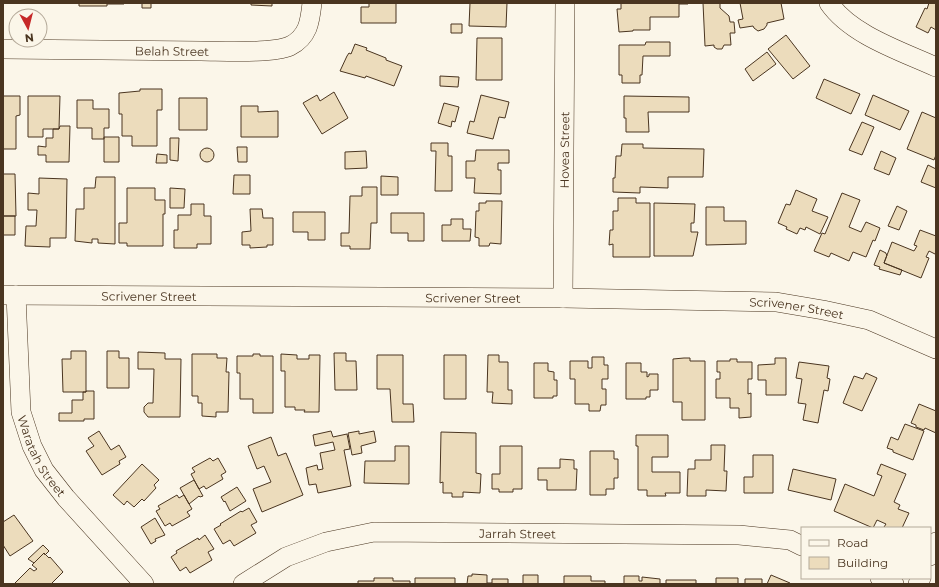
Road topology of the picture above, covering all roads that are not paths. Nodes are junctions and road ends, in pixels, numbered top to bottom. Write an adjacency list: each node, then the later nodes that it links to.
1 (312, 3): 4 (street, Belah Street)
2 (565, 3): 7 (street, Hovea Street)
3 (829, 3): 5 (street)
4 (3, 49)
5 (936, 67)
6 (10, 295): 7 (street, Scrivener Street); 13 (street, Waratah Street)
7 (563, 298): 8 (street, Scrivener Street)
8 (936, 349)
9 (936, 542): 11 (street)
10 (801, 546): 14 (street, Jarrah Street)
11 (931, 554)
12 (882, 579): 15 (street)
13 (144, 584)
14 (243, 584)
15 (894, 584)

